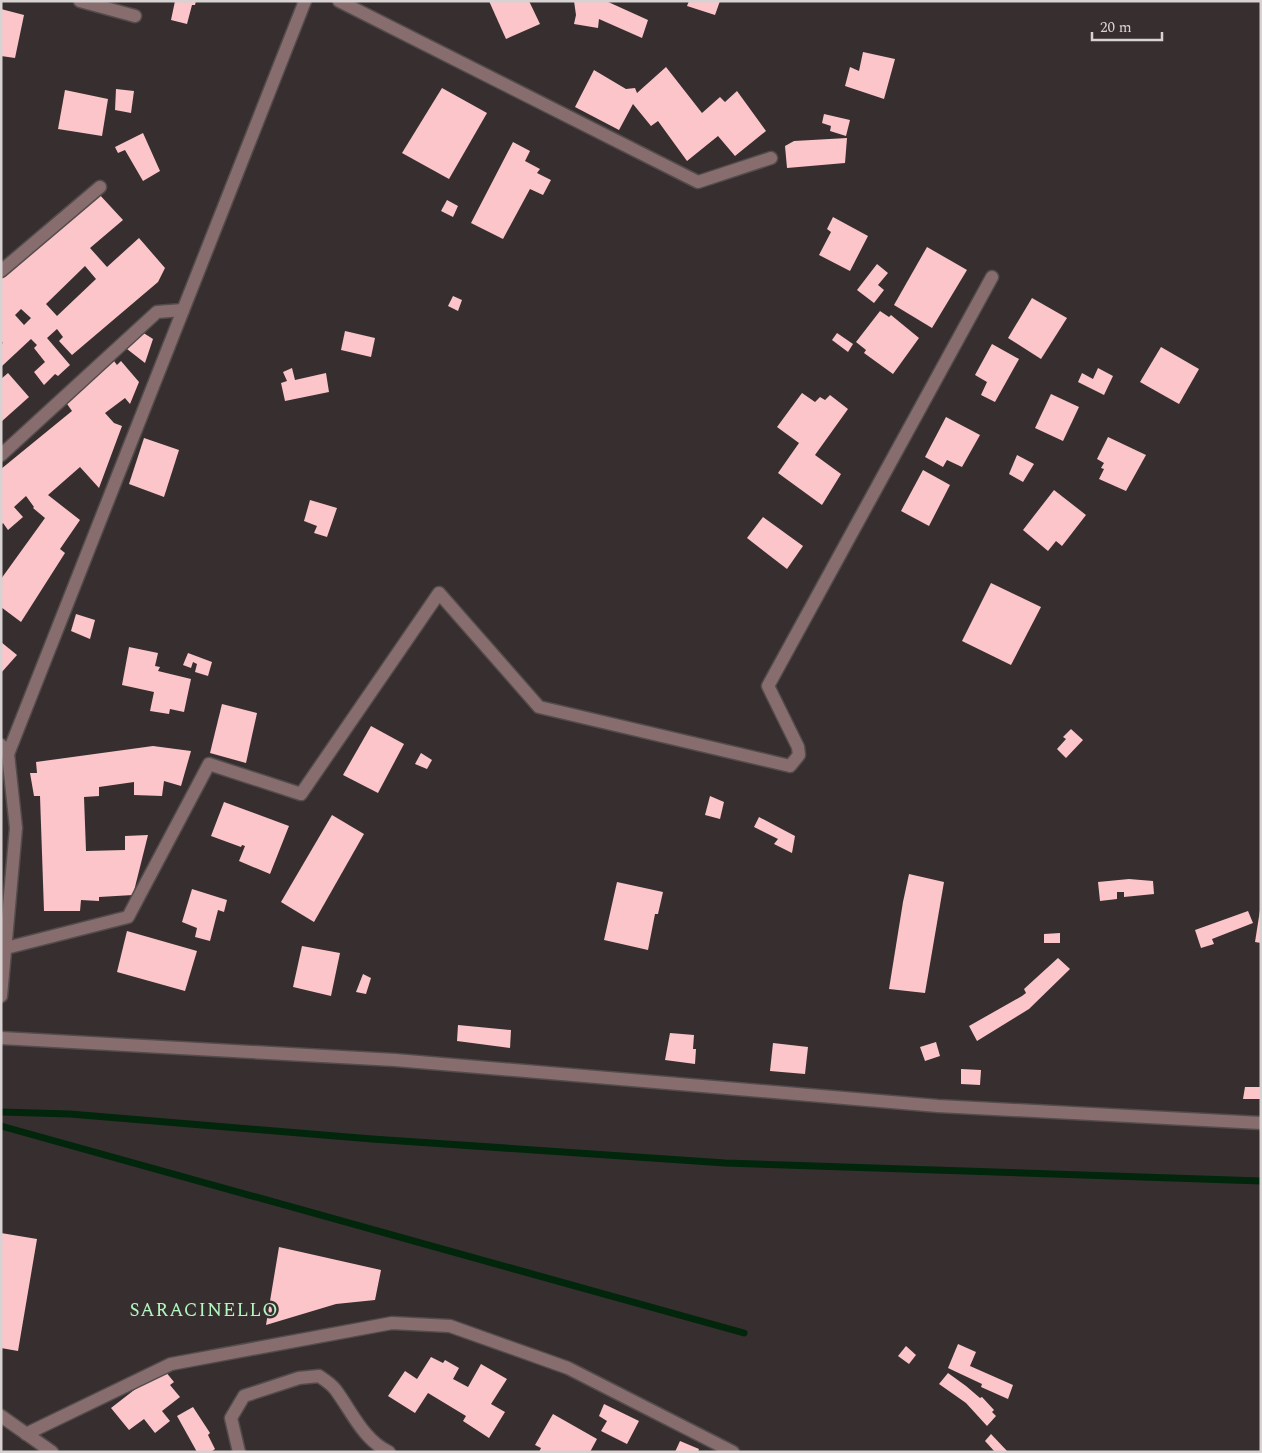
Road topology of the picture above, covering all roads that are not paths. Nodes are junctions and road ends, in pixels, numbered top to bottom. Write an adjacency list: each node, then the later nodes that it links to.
1 (80, 1): 4 (street)
2 (305, 1): 9 (street)
3 (339, 1): 5 (street)
4 (135, 16)
5 (771, 158)
6 (100, 186): 7 (street)
7 (1, 270)
8 (992, 277): 12 (street)
9 (183, 310): 10 (street); 11 (street)
10 (1, 455)
11 (5, 749): 12 (street)
12 (6, 948): 13 (street)
13 (1, 996)
14 (1, 1038): 15 (street)
15 (1261, 1123)
16 (1, 1416): 17 (street)
17 (26, 1434): 18 (street); 21 (street)
18 (52, 1452)
19 (239, 1452): 20 (street)
20 (389, 1452)
21 (733, 1452)

